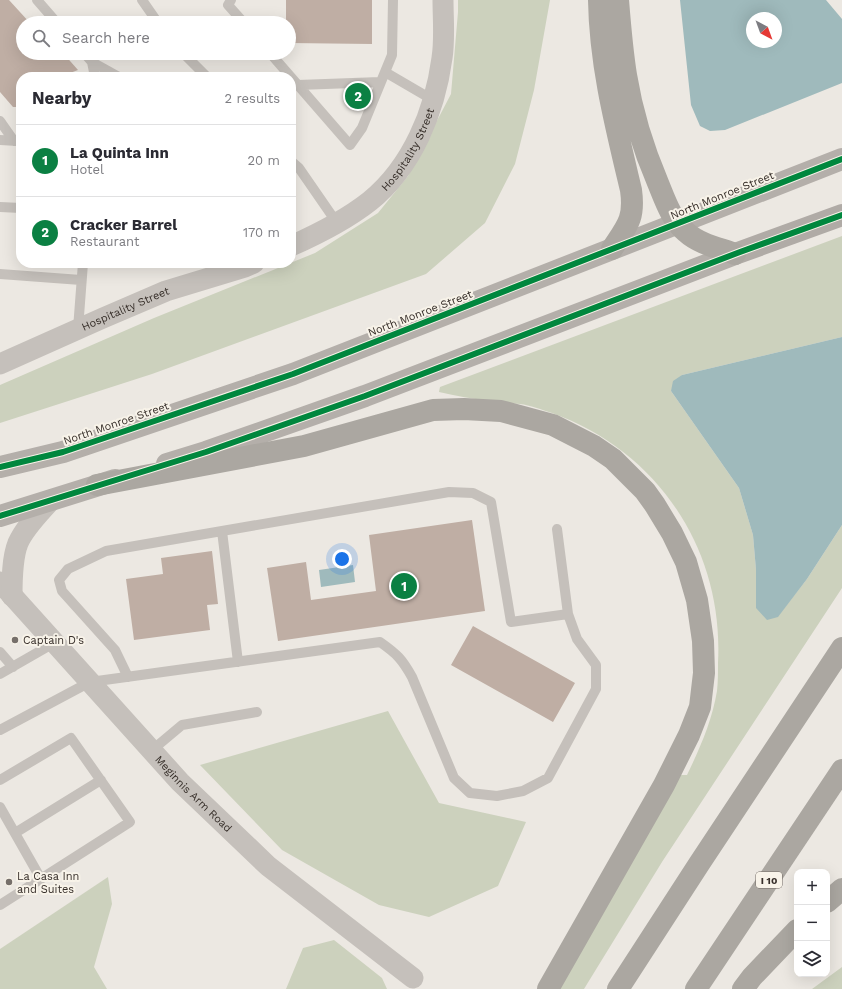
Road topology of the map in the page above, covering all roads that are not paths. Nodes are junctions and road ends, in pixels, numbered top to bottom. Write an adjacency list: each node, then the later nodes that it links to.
1 (37, 0): 8 (lane)
2 (142, 0): 9 (lane)
3 (231, 0): 10 (lane)
4 (393, 0): 18 (lane)
5 (443, 0): 22 (street, Hospitality Street)
6 (599, 0): 35 (highway)
7 (618, 0): 33 (highway)
8 (51, 16)
9 (153, 16)
10 (238, 16)
11 (190, 60): 16 (lane)
12 (276, 60): 17 (lane)
13 (92, 62): 14 (lane); 15 (lane)
14 (95, 72)
15 (104, 72)
16 (202, 72)
17 (287, 72)
18 (385, 72): 19 (lane); 22 (lane)
19 (380, 82): 21 (lane); 21 (lane)
20 (296, 83): 21 (lane)
21 (298, 85)
22 (433, 100): 32 (street, Hospitality Street)
23 (0, 121): 24 (lane)
24 (16, 139)
25 (0, 140): 26 (lane)
26 (16, 141)
27 (842, 159): 33 (main road, North Monroe Street)
28 (296, 166): 32 (lane)
29 (0, 207): 30 (lane)
30 (16, 208)
31 (842, 215): 36 (highway)
32 (337, 223): 34 (street, Hospitality Street)
33 (678, 224): 35 (main road, North Monroe Street); 36 (highway)
34 (296, 244)
35 (612, 249): 43 (main road, North Monroe Street)
36 (735, 254): 44 (main road)
37 (82, 268): 40 (lane)
38 (236, 268): 41 (street, Hospitality Street)
39 (0, 274): 40 (lane)
40 (81, 280): 41 (lane)
41 (78, 329): 42 (street, Hospitality Street)
42 (0, 364)
43 (0, 467)
44 (96, 485): 45 (main road); 73 (highway)
45 (51, 500): 46 (main road); 49 (street)
46 (0, 516)
47 (557, 529): 50 (lane)
48 (222, 531): 50 (lane); 54 (lane); 57 (lane)
49 (6, 589): 51 (street, Meginnis Arm Road)
50 (568, 614): 54 (lane)
51 (54, 643): 55 (lane); 58 (street, Meginnis Arm Road)
52 (842, 648): 74 (highway)
53 (0, 652): 55 (lane)
54 (238, 662): 57 (lane)
55 (13, 667): 56 (lane)
56 (0, 674)
57 (128, 677): 58 (lane)
58 (90, 682): 60 (lane); 61 (street, Meginnis Arm Road)
59 (257, 712): 61 (lane)
60 (0, 730)
61 (151, 751): 72 (street, Meginnis Arm Road)
62 (842, 770): 75 (highway, I 10)
63 (0, 780): 64 (lane)
64 (101, 780): 66 (lane); 67 (lane)
65 (0, 807): 66 (lane)
66 (15, 833): 67 (lane)
67 (41, 879): 70 (lane)
68 (842, 889): 69 (highway)
69 (830, 899)
70 (0, 905)
71 (794, 933): 76 (highway)
72 (413, 978)
73 (548, 989)
74 (618, 989)
75 (696, 989)
76 (743, 989)

